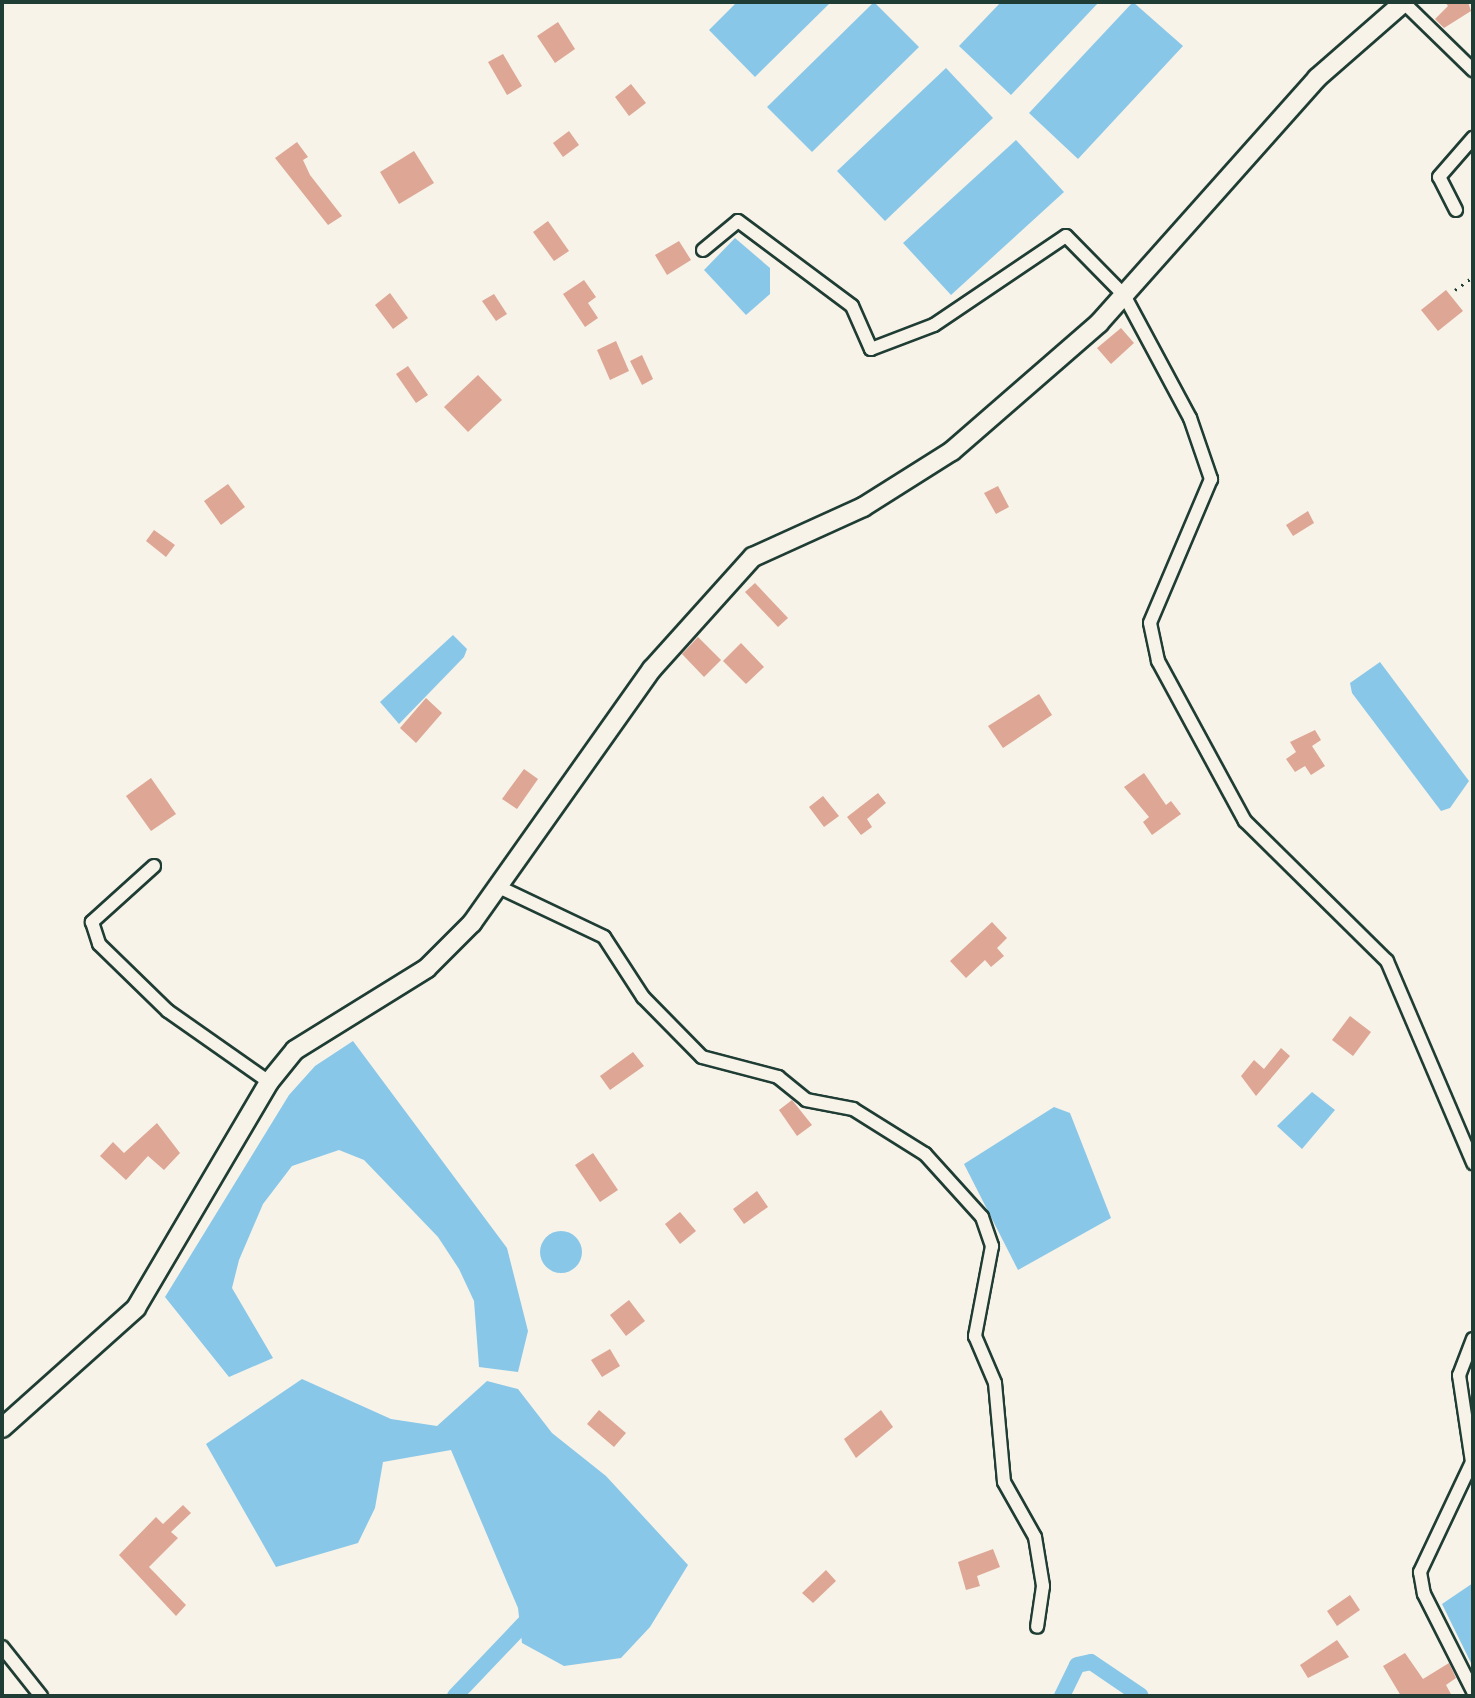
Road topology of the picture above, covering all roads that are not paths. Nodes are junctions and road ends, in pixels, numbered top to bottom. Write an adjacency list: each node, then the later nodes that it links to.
1 (1403, 2): 2 (street); 6 (street)
2 (1473, 70)
3 (1473, 138): 4 (street)
4 (1456, 210)
5 (703, 250): 6 (street)
6 (1124, 295): 8 (street); 10 (street)
7 (154, 866): 9 (street)
8 (501, 888): 9 (street); 13 (street)
9 (269, 1082): 12 (street)
10 (1473, 1163)
11 (1473, 1339): 15 (street)
12 (2, 1428)
13 (1037, 1627)
14 (2, 1647): 16 (street)
15 (1473, 1691)
16 (41, 1696)

